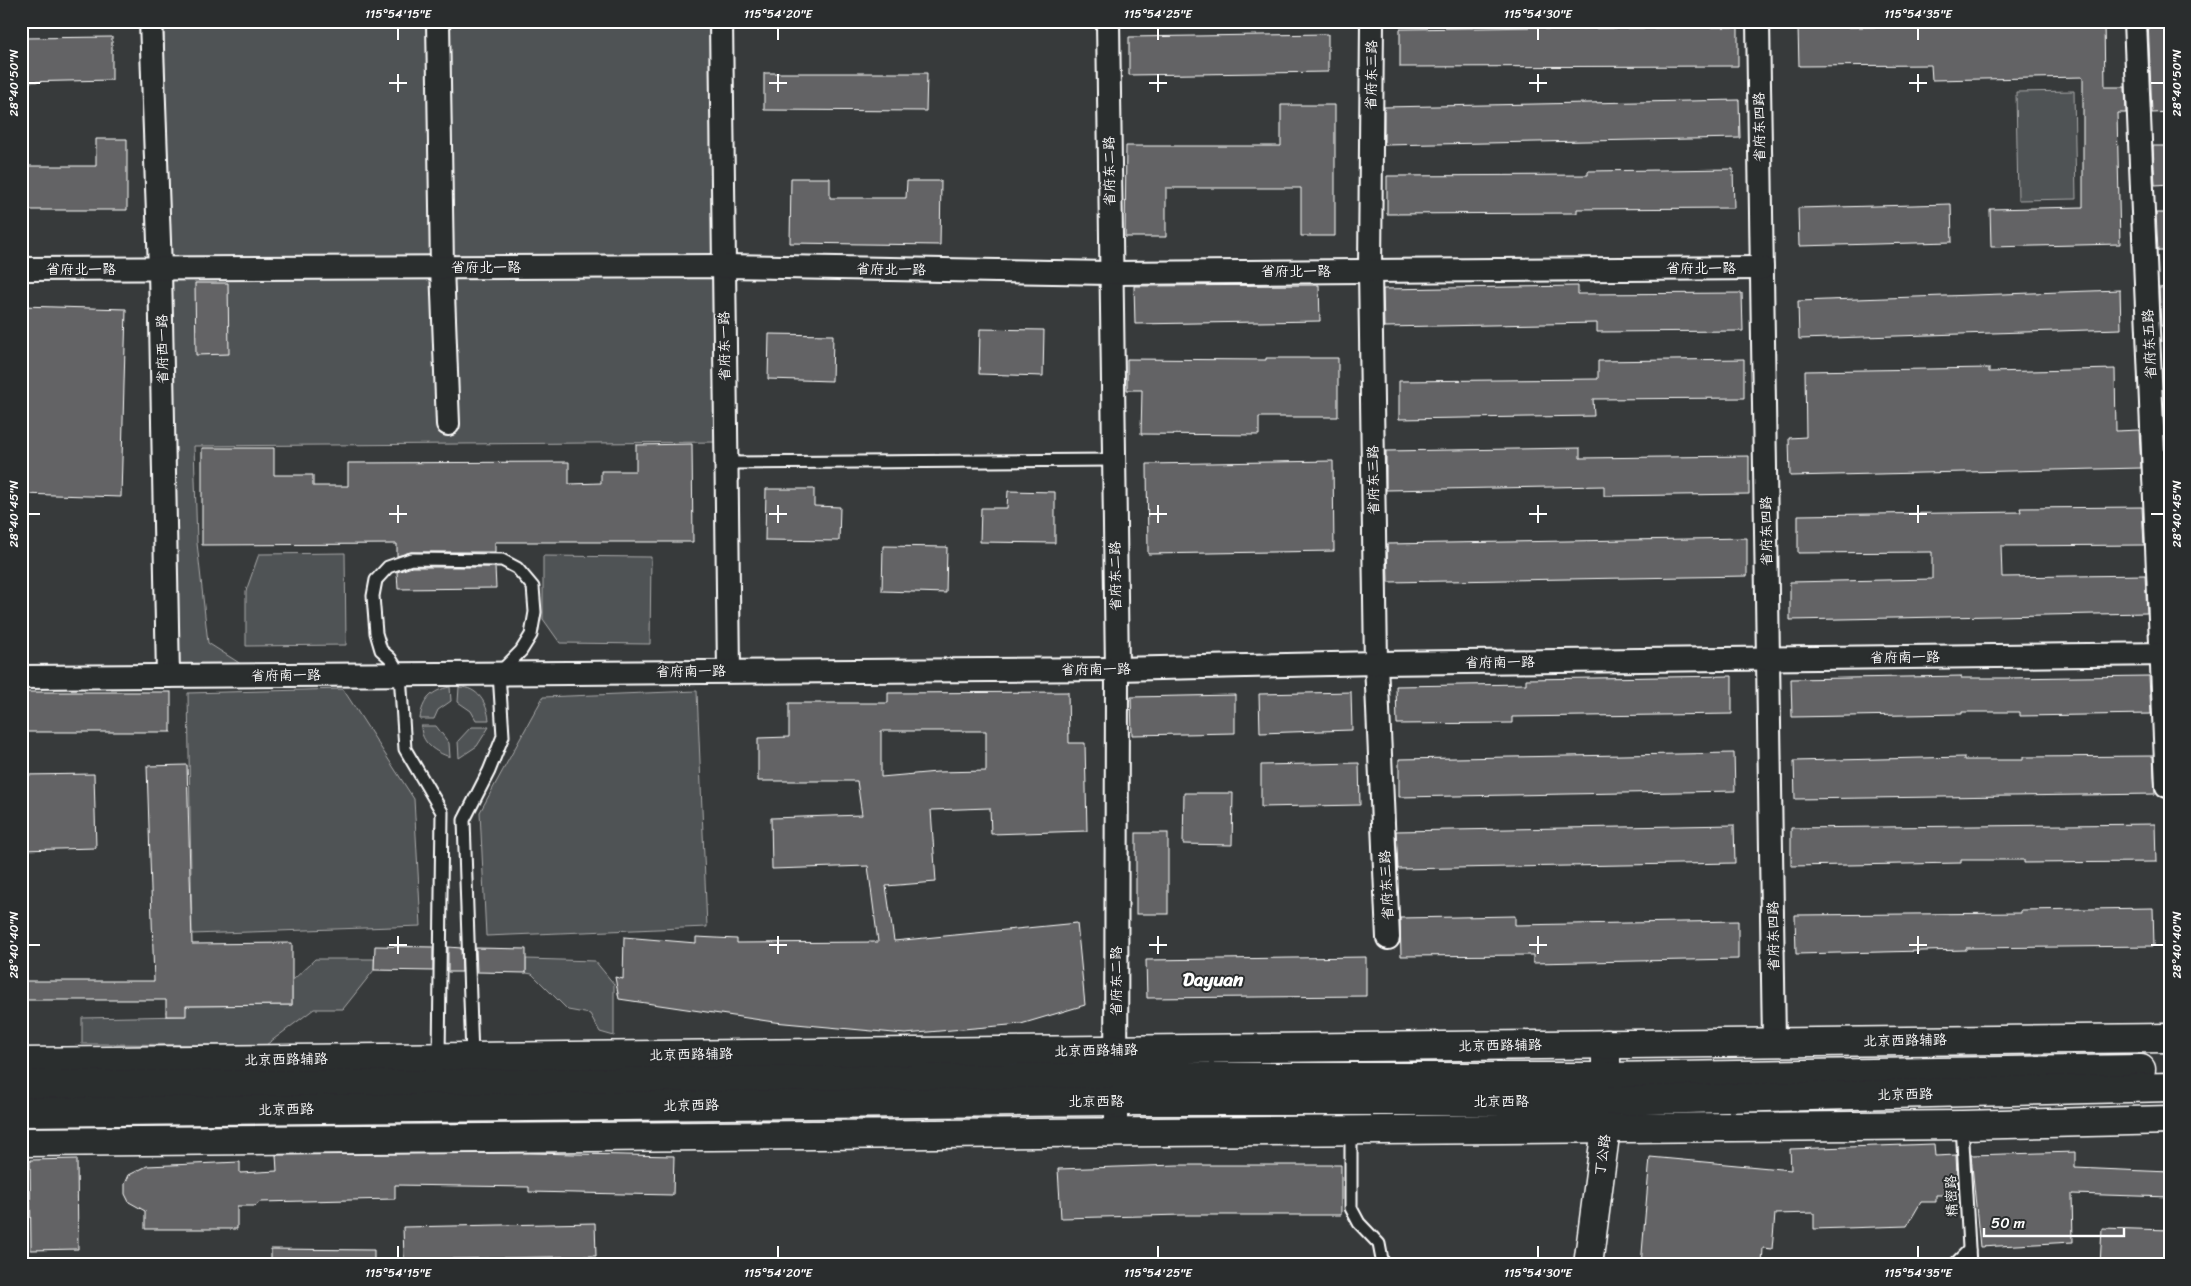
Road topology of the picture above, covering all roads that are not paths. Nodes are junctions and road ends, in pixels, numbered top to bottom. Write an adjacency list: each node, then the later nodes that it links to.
1 (152, 21): 12 (street, 省府西一路)
2 (438, 21): 9 (street)
3 (721, 21): 8 (street, 省府东一路)
4 (1108, 21): 14 (street, 省府东二路)
5 (1372, 21): 13 (street, 省府东三路)
6 (1758, 21): 10 (street, 省府东四路)
7 (2135, 21): 18 (street, 省府东五路)
8 (723, 266): 9 (street, 省府北一路); 14 (street, 省府北一路); 17 (street, 省府东一路)
9 (442, 267): 12 (street, 省府北一路); 15 (street)
10 (1762, 268): 13 (street, 省府北一路); 19 (street, 省府东四路)
11 (21, 269): 12 (street, 省府北一路)
12 (160, 269): 25 (street, 省府西一路)
13 (1370, 270): 14 (street, 省府北一路); 20 (street, 省府东三路)
14 (1110, 272): 16 (street, 省府东二路)
15 (448, 424)
16 (1114, 460): 17 (lane); 21 (street, 省府东二路)
17 (726, 463): 22 (street, 省府东一路)
18 (2166, 654): 19 (street, 省府南一路); 27 (street, 省府东五路)
19 (1768, 659): 20 (street, 省府南一路); 30 (street, 省府东四路)
20 (1376, 664): 21 (street, 省府南一路); 28 (street, 省府东三路)
21 (1117, 669): 22 (street, 省府南一路); 32 (street, 省府东二路)
22 (729, 671): 23 (street, 省府南一路)
23 (499, 673): 24 (street, 省府南一路); 24 (lane); 36 (lane)
24 (400, 674): 25 (street, 省府南一路); 35 (lane)
25 (168, 676): 26 (street, 省府南一路)
26 (21, 677)
27 (2167, 786)
28 (1388, 938)
29 (2170, 1038): 30 (main road, 北京西路辅路)
30 (1774, 1042): 31 (main road, 北京西路辅路)
31 (1606, 1044): 32 (main road, 北京西路辅路); 40 (main road, 丁公路)
32 (1116, 1050): 36 (main road, 北京西路辅路); 39 (street, 省府东二路)
33 (21, 1062): 35 (main road, 北京西路辅路)
34 (2170, 1069): 40 (main road, 北京西路)
35 (439, 1070): 36 (main road, 北京西路); 37 (main road, 北京西路)
36 (472, 1070): 39 (main road, 北京西路)
37 (21, 1085)
38 (2170, 1087): 40 (main road, 北京西路)
39 (1116, 1089): 40 (main road, 北京西路); 41 (main road, 北京西路); 46 (street, 省府东二路)
40 (1606, 1089): 44 (main road, 丁公路)
41 (21, 1112)
42 (2170, 1120): 43 (main road)
43 (1962, 1125): 44 (main road); 48 (lane, 精密路)
44 (1606, 1128): 45 (main road); 50 (main road, 丁公路)
45 (1352, 1130): 46 (main road); 49 (lane)
46 (1116, 1131): 47 (main road)
47 (21, 1142)
48 (1969, 1250): 51 (lane); 52 (lane, 精密路)
49 (1383, 1265)
50 (1588, 1265)
51 (1954, 1265)
52 (1970, 1265)

